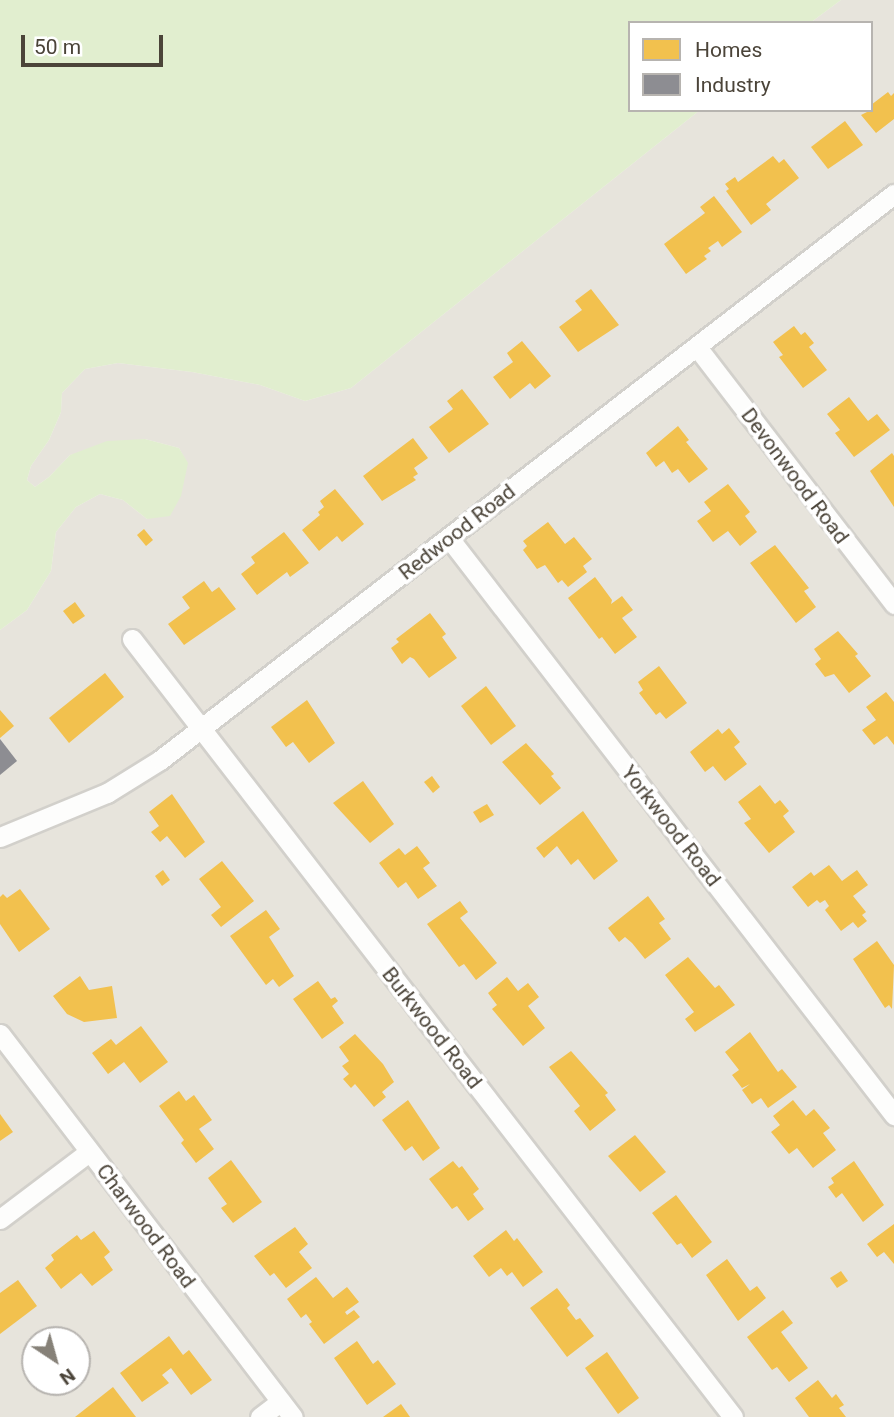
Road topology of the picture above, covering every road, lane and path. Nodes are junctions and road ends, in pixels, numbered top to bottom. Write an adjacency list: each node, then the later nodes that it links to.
1 (894, 194): 2 (street, Redwood Road)
2 (696, 347): 3 (street, Redwood Road); 4 (street, Devonwood Road)
3 (449, 538): 6 (street, Redwood Road); 9 (street, Yorkwood Road)
4 (894, 604)
5 (132, 639): 6 (street, Burkwood Road)
6 (201, 729): 7 (street, Redwood Road); 14 (street, Burkwood Road)
7 (0, 837)
8 (0, 1034): 10 (street, Charwood Road)
9 (894, 1115)
10 (89, 1152): 11 (street); 12 (street, Charwood Road)
11 (0, 1219)
12 (287, 1409): 13 (street)
13 (260, 1417)
14 (733, 1417)

